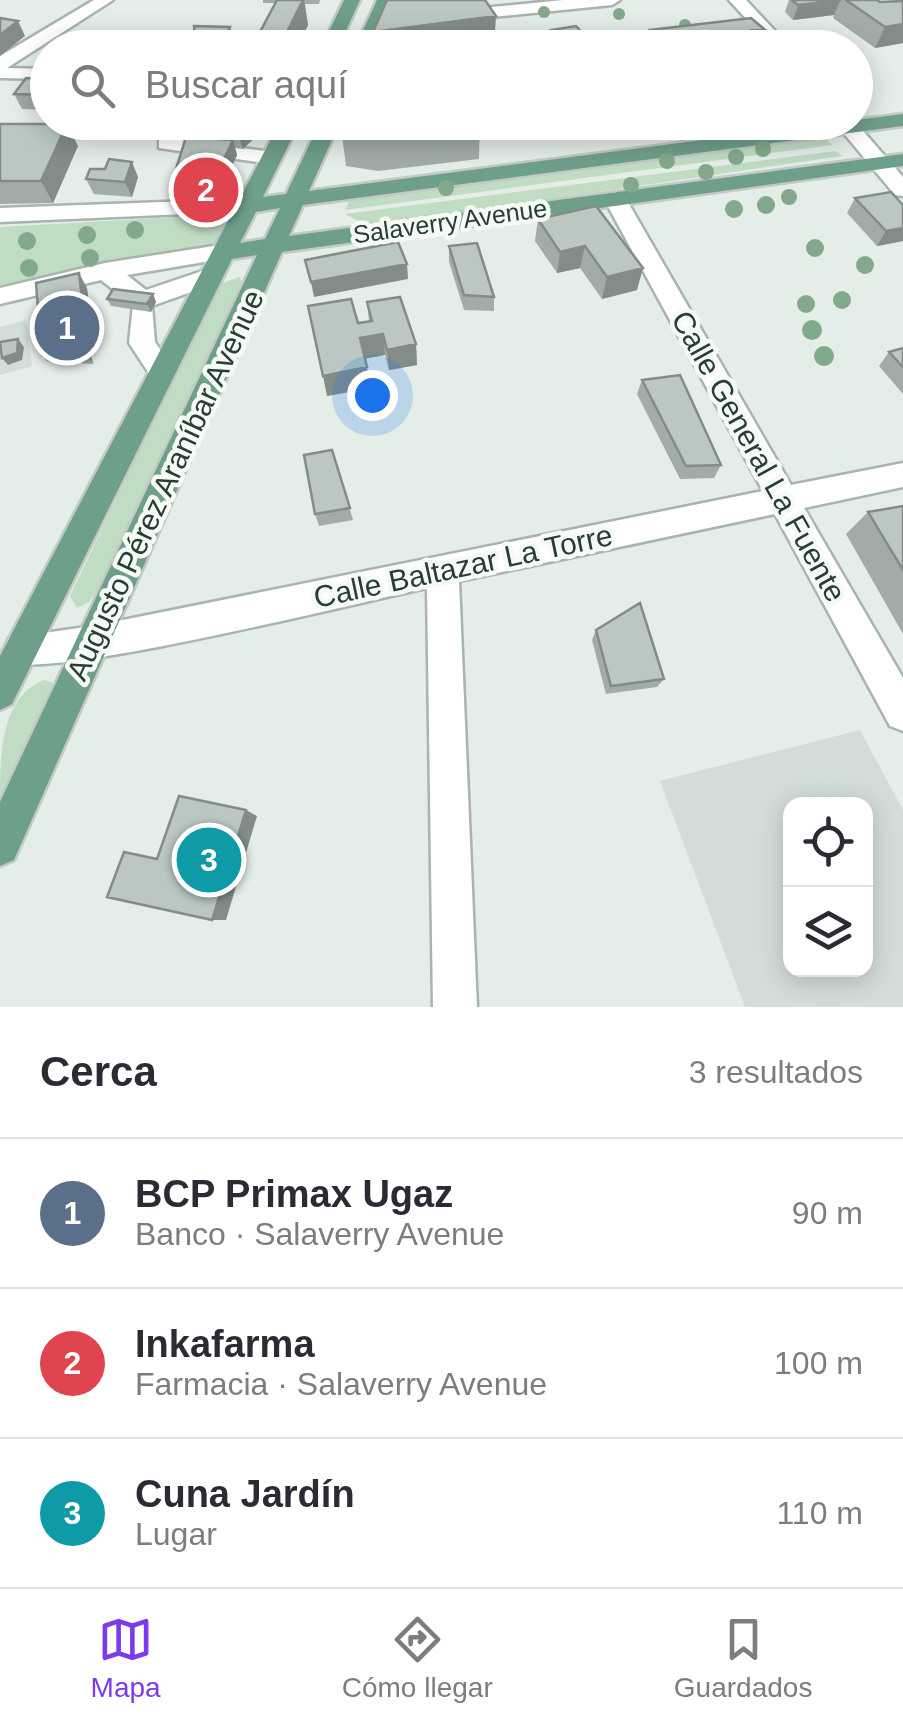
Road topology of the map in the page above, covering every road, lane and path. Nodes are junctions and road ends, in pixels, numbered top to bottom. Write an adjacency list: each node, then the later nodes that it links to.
1 (106, 0): 10 (street)
2 (352, 0): 11 (main road)
3 (385, 0): 9 (main road)
4 (612, 0): 6 (street)
5 (737, 0): 13 (street)
6 (568, 2): 7 (street)
7 (436, 18)
8 (398, 22): 9 (street)
9 (376, 24): 12 (main road)
10 (56, 30)
11 (338, 30)
12 (373, 30)
13 (766, 30)
14 (30, 46): 15 (street)
15 (0, 64)
16 (0, 73): 17 (street)
17 (30, 74)
18 (903, 120): 19 (main road, Salaverry Avenue)
19 (873, 122)
20 (873, 138): 27 (street)
21 (281, 140): 26 (main road, Augusto Pérez Araníbar Avenue)
22 (322, 140): 32 (main road, Augusto Pérez Araníbar Avenue)
23 (737, 140): 30 (main road, Salaverry Avenue)
24 (864, 140): 28 (street)
25 (166, 144): 26 (street)
26 (272, 158): 33 (main road, Augusto Pérez Araníbar Avenue)
27 (903, 160): 28 (main road, Salaverry Avenue)
28 (878, 163): 29 (street); 31 (main road, Salaverry Avenue)
29 (903, 190)
30 (344, 193): 32 (main road, Salaverry Avenue); 35 (main road)
31 (615, 198): 35 (main road, Salaverry Avenue); 43 (street, Calle General La Fuente)
32 (296, 200): 33 (main road, Salaverry Avenue); 36 (main road, Augusto Pérez Araníbar Avenue)
33 (247, 206): 34 (street, Salaverry Avenue); 37 (main road, Augusto Pérez Araníbar Avenue)
34 (0, 215)
35 (362, 232): 36 (main road, Salaverry Avenue)
36 (276, 244): 37 (main road, Salaverry Avenue); 45 (main road, Augusto Pérez Araníbar Avenue)
37 (214, 265): 38 (street, Salaverry Avenue); 40 (street); 41 (main road, Augusto Pérez Araníbar Avenue)
38 (105, 272): 39 (street, Salaverry Avenue); 40 (street)
39 (0, 296)
40 (142, 305): 41 (street)
41 (161, 372): 46 (main road, Augusto Pérez Araníbar Avenue)
42 (903, 475): 43 (street, Calle Baltazar La Torre)
43 (783, 499): 44 (street, Calle Baltazar La Torre); 48 (street, Calle General La Fuente)
44 (443, 572): 45 (street, Calle Baltazar La Torre); 50 (street)
45 (94, 642): 46 (street, Calle Baltazar La Torre); 49 (main road, Augusto Pérez Araníbar Avenue)
46 (21, 650): 47 (main road, Augusto Pérez Araníbar Avenue)
47 (0, 692)
48 (903, 712)
49 (0, 846)
50 (455, 1007)

